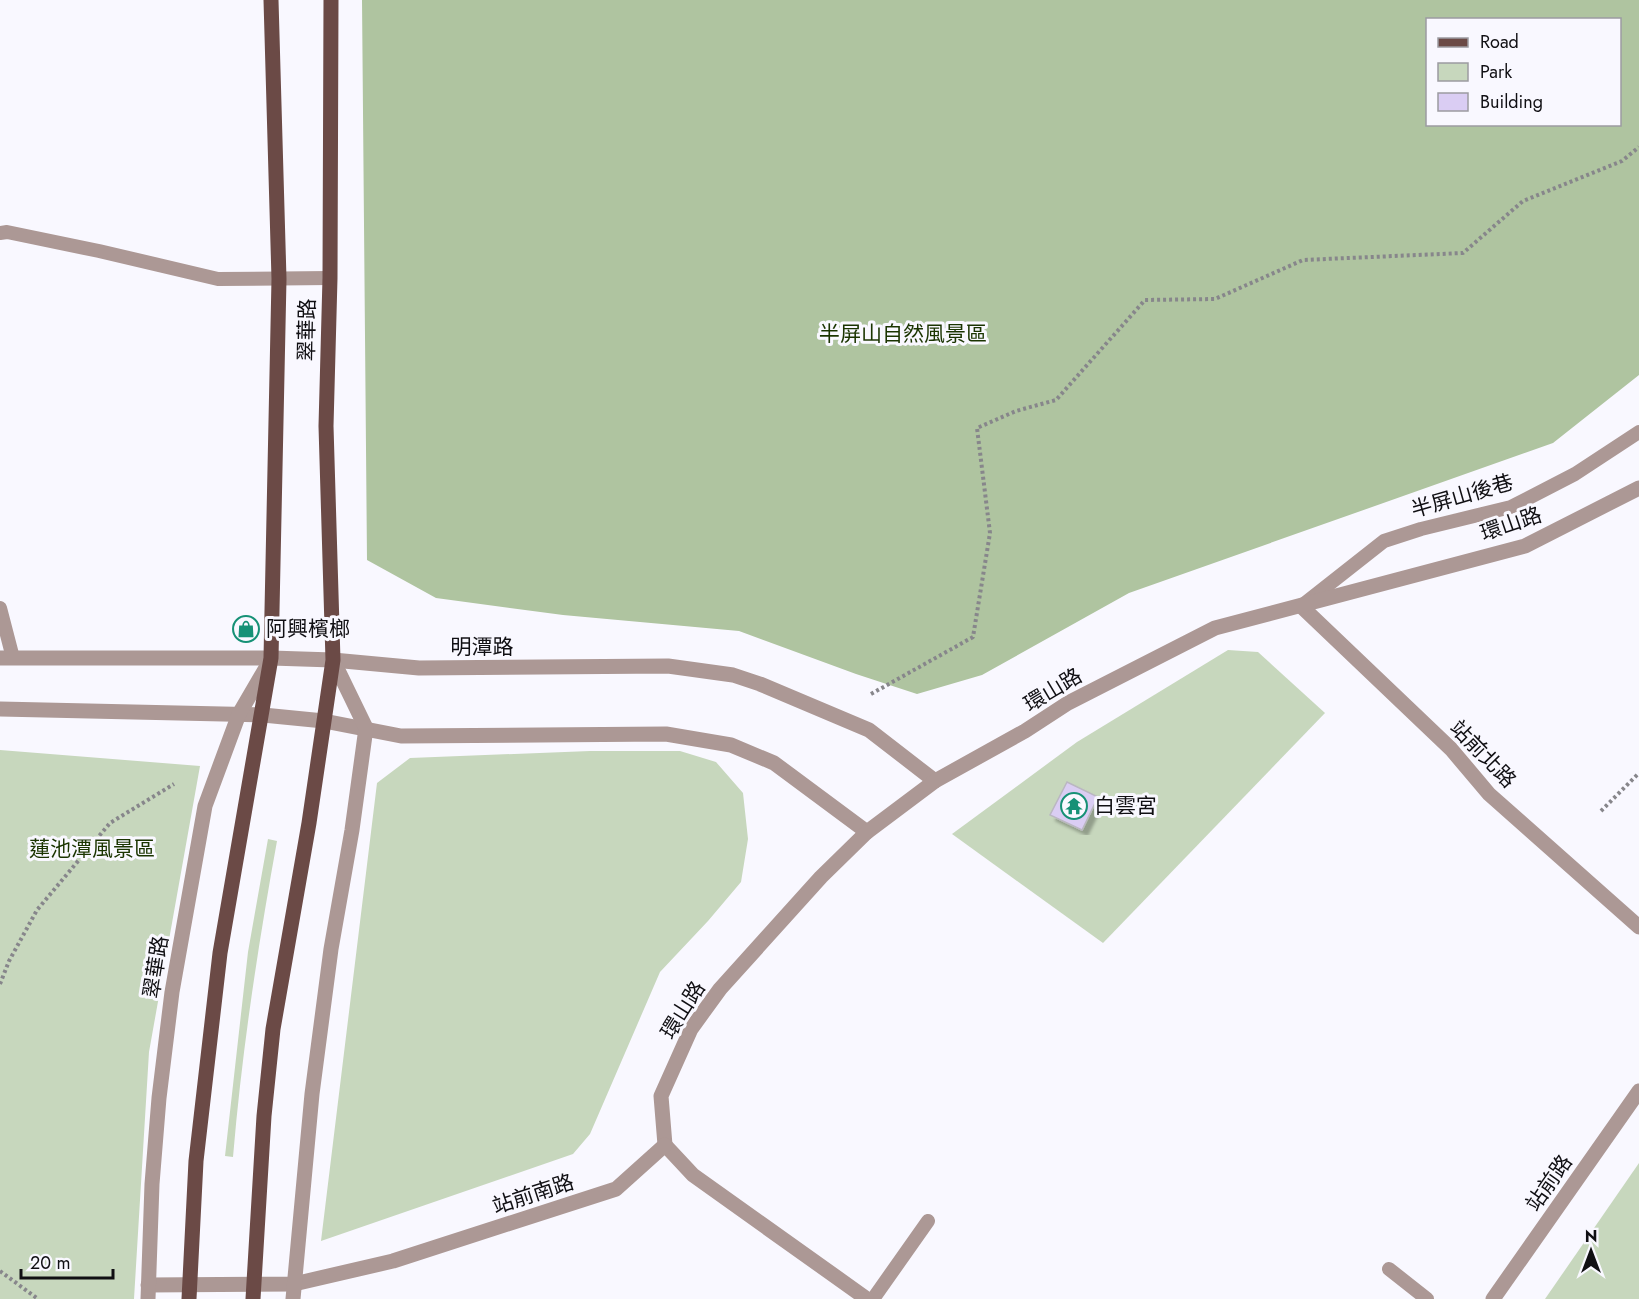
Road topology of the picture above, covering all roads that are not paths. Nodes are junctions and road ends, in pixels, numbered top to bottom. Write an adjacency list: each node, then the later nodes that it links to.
1 (271, 0): 5 (main road, 翠華路)
2 (331, 0): 4 (main road, 翠華路)
3 (0, 232): 5 (lane)
4 (330, 278): 5 (lane); 12 (main road, 翠華路)
5 (279, 279): 11 (main road, 翠華路)
6 (1639, 432): 8 (lane, 半屏山後巷)
7 (1639, 488): 8 (street, 環山路)
8 (1301, 606): 18 (street, 環山路); 20 (street, 站前北路)
9 (0, 608): 10 (lane)
10 (7, 658): 11 (street, 明潭路)
11 (271, 658): 12 (street, 明潭路); 14 (street, 翠華路); 15 (main road, 翠華路)
12 (333, 660): 16 (main road, 翠華路); 17 (street, 翠華路); 18 (street, 明潭路)
13 (0, 709): 14 (street)
14 (240, 714): 15 (street); 25 (street, 翠華路)
15 (263, 715): 16 (street); 26 (main road, 翠華路)
16 (324, 721): 17 (street); 27 (main road, 翠華路)
17 (366, 728): 19 (street); 28 (street)
18 (935, 782): 19 (street, 環山路)
19 (867, 832): 22 (street, 環山路)
20 (1639, 927)
21 (1639, 1091): 32 (street, 站前路)
22 (665, 1145): 28 (street, 站前南路); 29 (street)
23 (928, 1221): 30 (lane)
24 (1389, 1269): 31 (lane)
25 (148, 1292): 26 (street, 站前南路)
26 (189, 1292): 27 (street, 站前南路)
27 (254, 1292): 28 (street, 站前南路)
28 (293, 1292)
29 (867, 1299)
30 (873, 1299)
31 (1427, 1299)
32 (1493, 1299)

